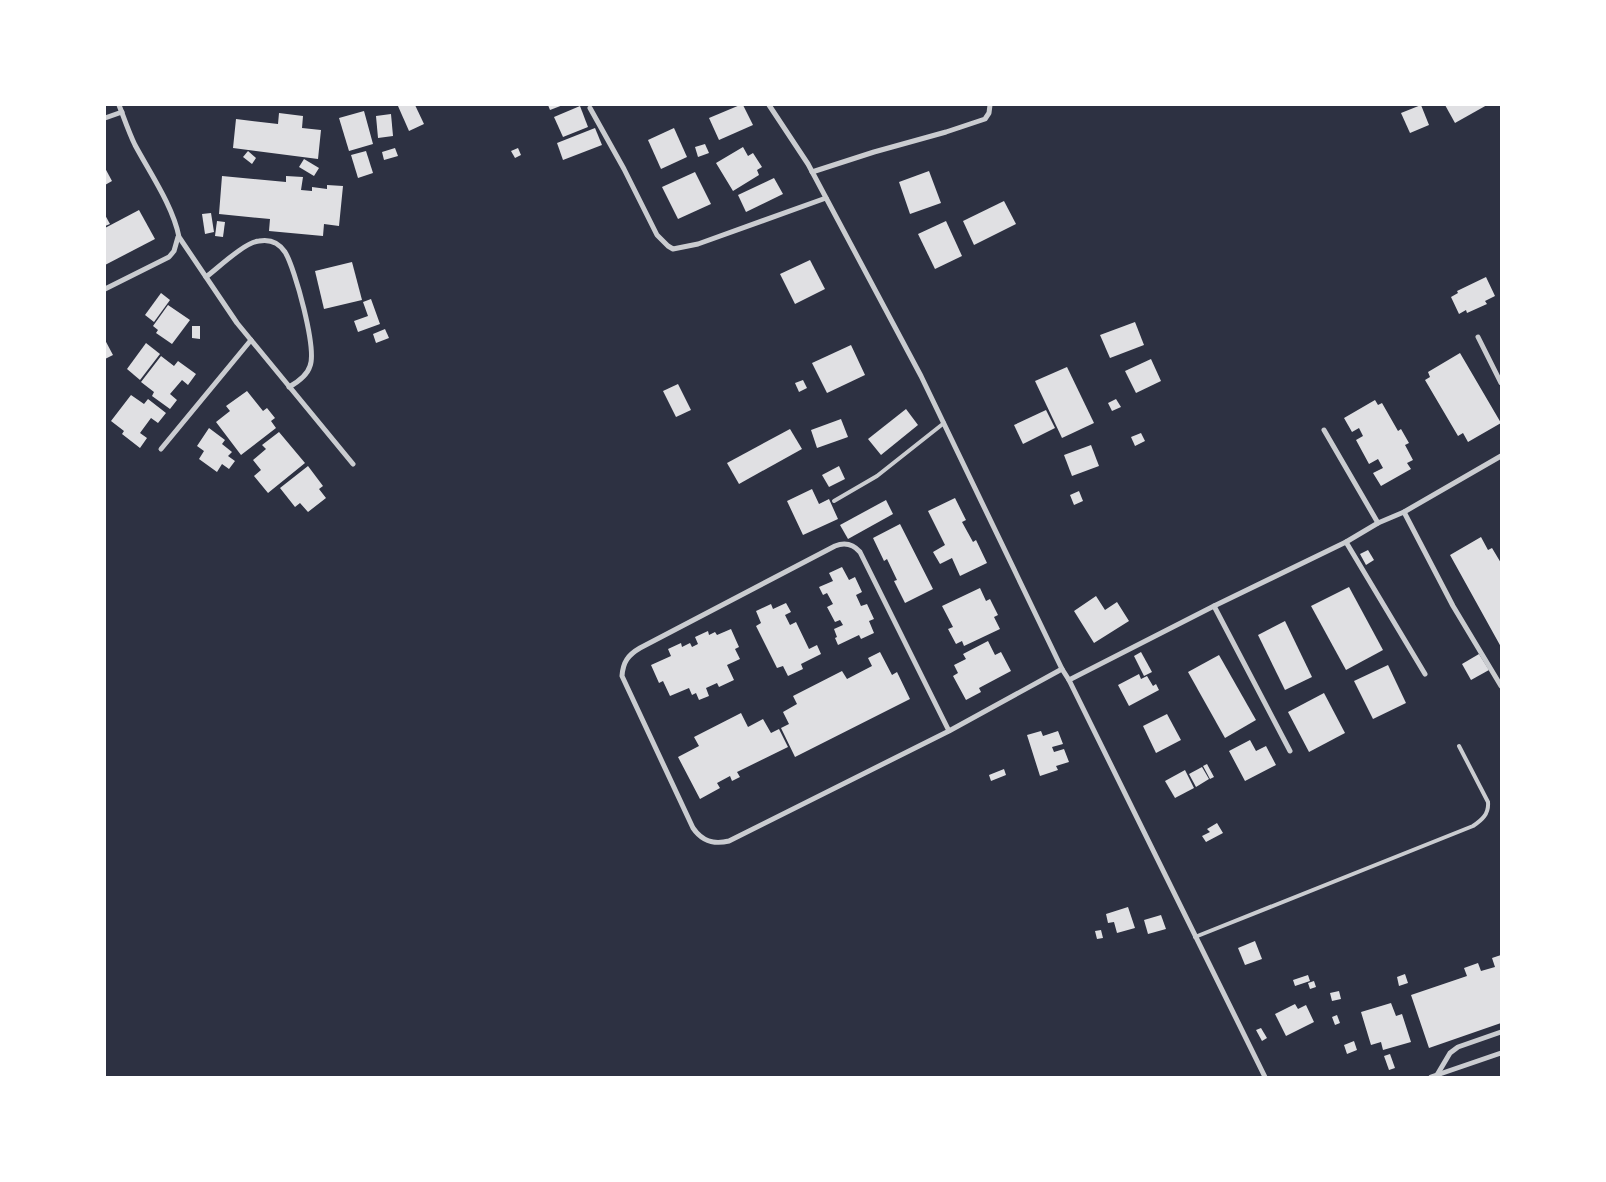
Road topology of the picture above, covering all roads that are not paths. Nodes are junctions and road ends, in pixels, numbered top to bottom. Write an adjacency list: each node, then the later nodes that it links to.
1 (120, 105): 5 (street)
2 (769, 105): 7 (street)
3 (990, 105): 7 (street)
4 (590, 108): 8 (street)
5 (122, 112): 6 (street); 9 (street)
6 (105, 118)
7 (812, 172): 8 (street)
8 (826, 198): 16 (street)
9 (178, 237): 10 (street); 11 (street)
10 (206, 277): 13 (street); 15 (street)
11 (105, 289)
12 (1478, 337): 14 (street)
13 (251, 340): 15 (street); 18 (street)
14 (1501, 384)
15 (289, 387): 20 (street)
16 (944, 423): 21 (lane); 26 (street)
17 (1324, 430): 23 (street)
18 (161, 449)
19 (1501, 456): 22 (street)
20 (353, 464)
21 (834, 501)
22 (1404, 512): 23 (street); 29 (street)
23 (1378, 523): 24 (street)
24 (1346, 542): 25 (street); 27 (street)
25 (1214, 606): 28 (street); 32 (street)
26 (1062, 668): 28 (street); 30 (street)
27 (1425, 674)
28 (1069, 680): 33 (street)
29 (1501, 686)
30 (949, 732): 30 (street)
31 (1459, 746): 33 (lane)
32 (1290, 751)
33 (1196, 937): 37 (street)
34 (1501, 1032): 36 (street)
35 (1501, 1053): 36 (street)
36 (1437, 1075): 38 (street)
37 (1265, 1077)
38 (1431, 1077)

